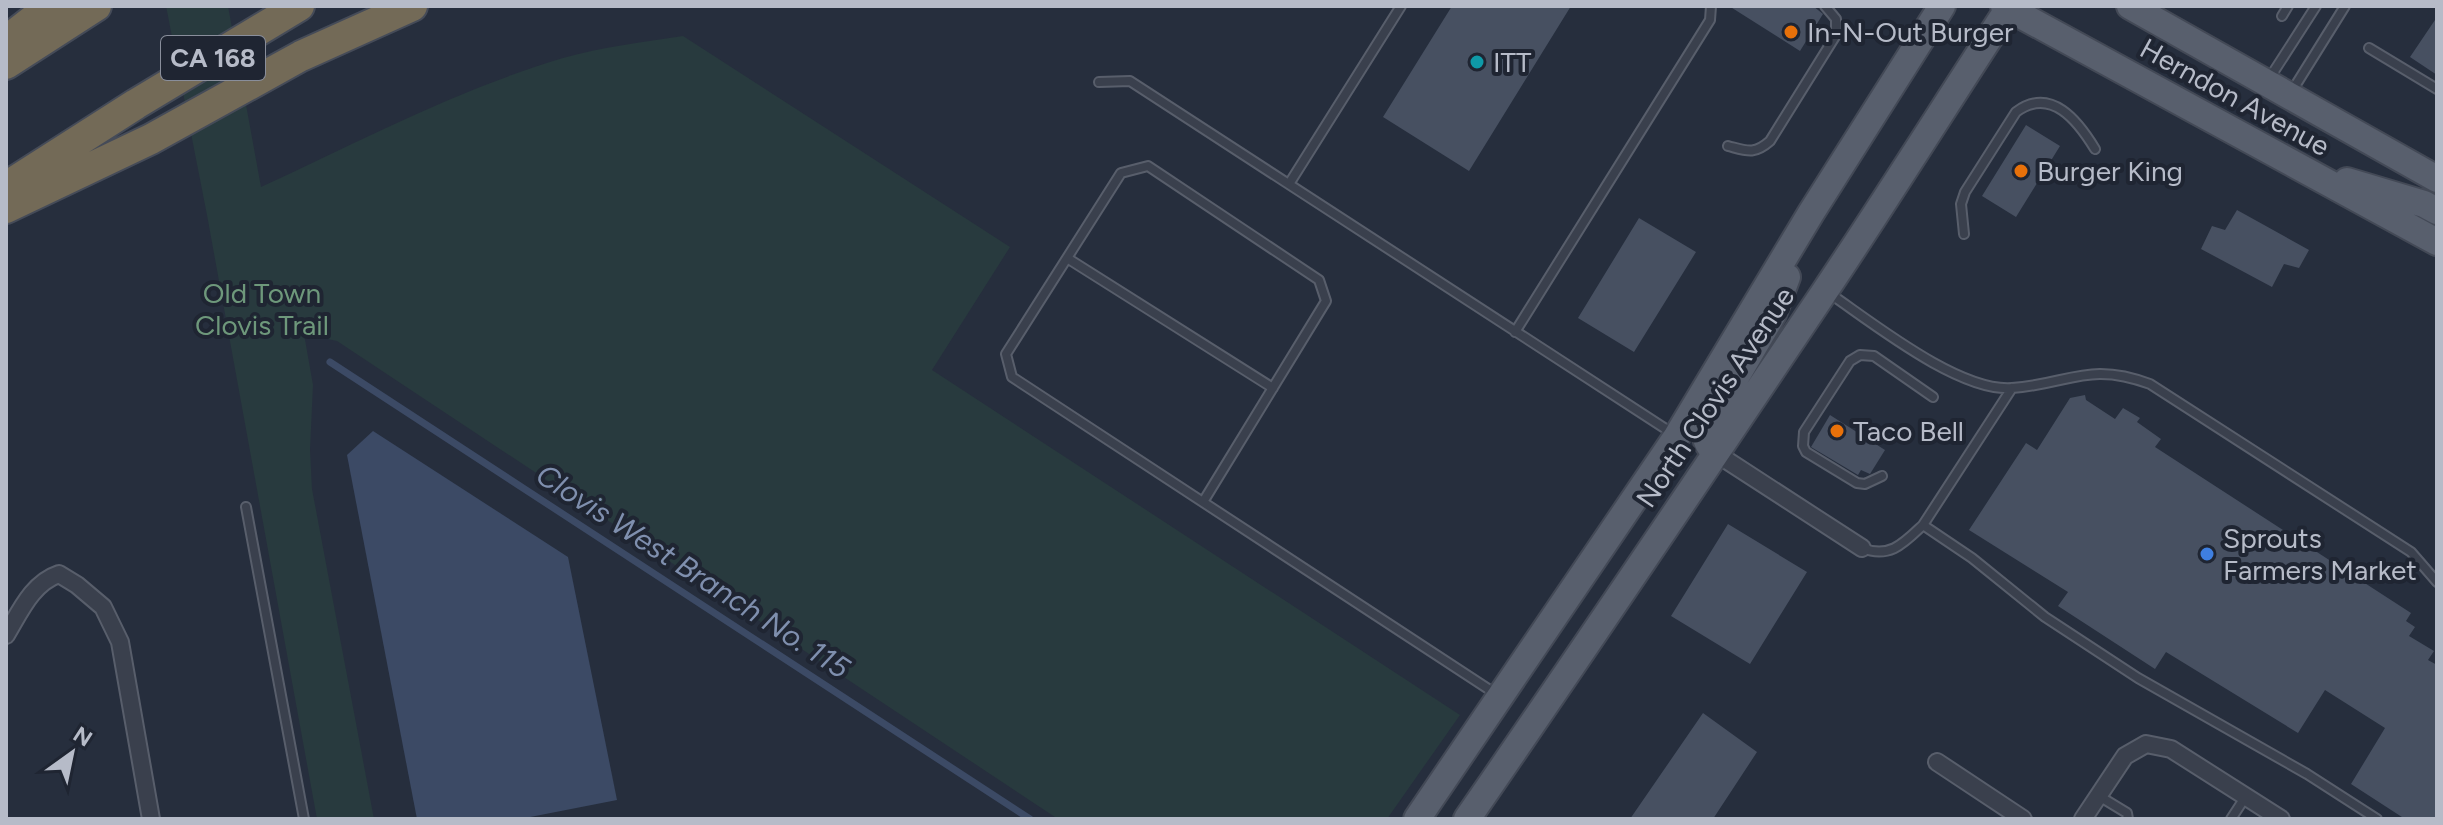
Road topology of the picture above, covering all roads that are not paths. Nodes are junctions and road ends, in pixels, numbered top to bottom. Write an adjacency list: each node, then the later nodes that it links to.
1 (51, 6): 15 (highway)
2 (96, 6): 17 (highway)
3 (412, 6): 27 (highway)
4 (1401, 6): 25 (lane)
5 (1711, 6): 34 (lane)
6 (1825, 6): 21 (lane)
7 (1942, 6): 29 (main road, North Clovis Avenue)
8 (2130, 6): 19 (main road, Herndon Avenue)
9 (2288, 6): 14 (lane)
10 (2316, 6): 19 (lane)
11 (2345, 6): 19 (lane)
12 (2007, 7): 23 (main road, Herndon Avenue); 33 (main road, North Clovis Avenue)
13 (294, 9): 26 (highway, CA 168)
14 (2282, 16)
15 (6, 41)
16 (2369, 48): 20 (lane)
17 (6, 64)
18 (1099, 82): 25 (lane)
19 (2278, 88): 24 (main road, Herndon Avenue)
20 (2437, 89)
21 (1728, 146)
22 (2095, 149): 30 (lane)
23 (2293, 165): 28 (main road); 31 (main road, Herndon Avenue)
24 (2437, 179)
25 (1289, 184): 34 (lane)
26 (6, 187)
27 (6, 208)
28 (2437, 211)
29 (1811, 213): 38 (main road, North Clovis Avenue); 39 (main road)
30 (1964, 234)
31 (2437, 242)
32 (1067, 258): 35 (lane); 35 (lane); 41 (lane)
33 (1825, 290): 36 (lane); 39 (main road, North Clovis Avenue)
34 (1515, 332): 38 (lane)
35 (1273, 388): 41 (lane)
36 (2012, 388): 43 (lane); 46 (lane)
37 (1933, 397): 40 (lane)
38 (1677, 436): 49 (main road, North Clovis Avenue)
39 (1714, 452): 44 (street); 56 (main road, North Clovis Avenue)
40 (1882, 476)
41 (1203, 502): 49 (lane)
42 (246, 507): 54 (lane)
43 (1923, 525): 44 (lane); 62 (lane)
44 (1862, 548)
45 (2437, 561): 46 (lane)
46 (2429, 573): 47 (lane)
47 (2437, 582)
48 (6, 635): 53 (street)
49 (1500, 697): 55 (main road, North Clovis Avenue)
50 (1937, 762): 57 (street)
51 (2098, 796): 52 (street); 58 (street); 59 (lane)
52 (2246, 796): 60 (lane); 61 (street)
53 (151, 819)
54 (304, 819)
55 (1417, 819)
56 (1467, 819)
57 (2023, 819)
58 (2083, 819)
59 (2128, 819)
60 (2231, 819)
61 (2281, 819)
62 (2377, 819)

